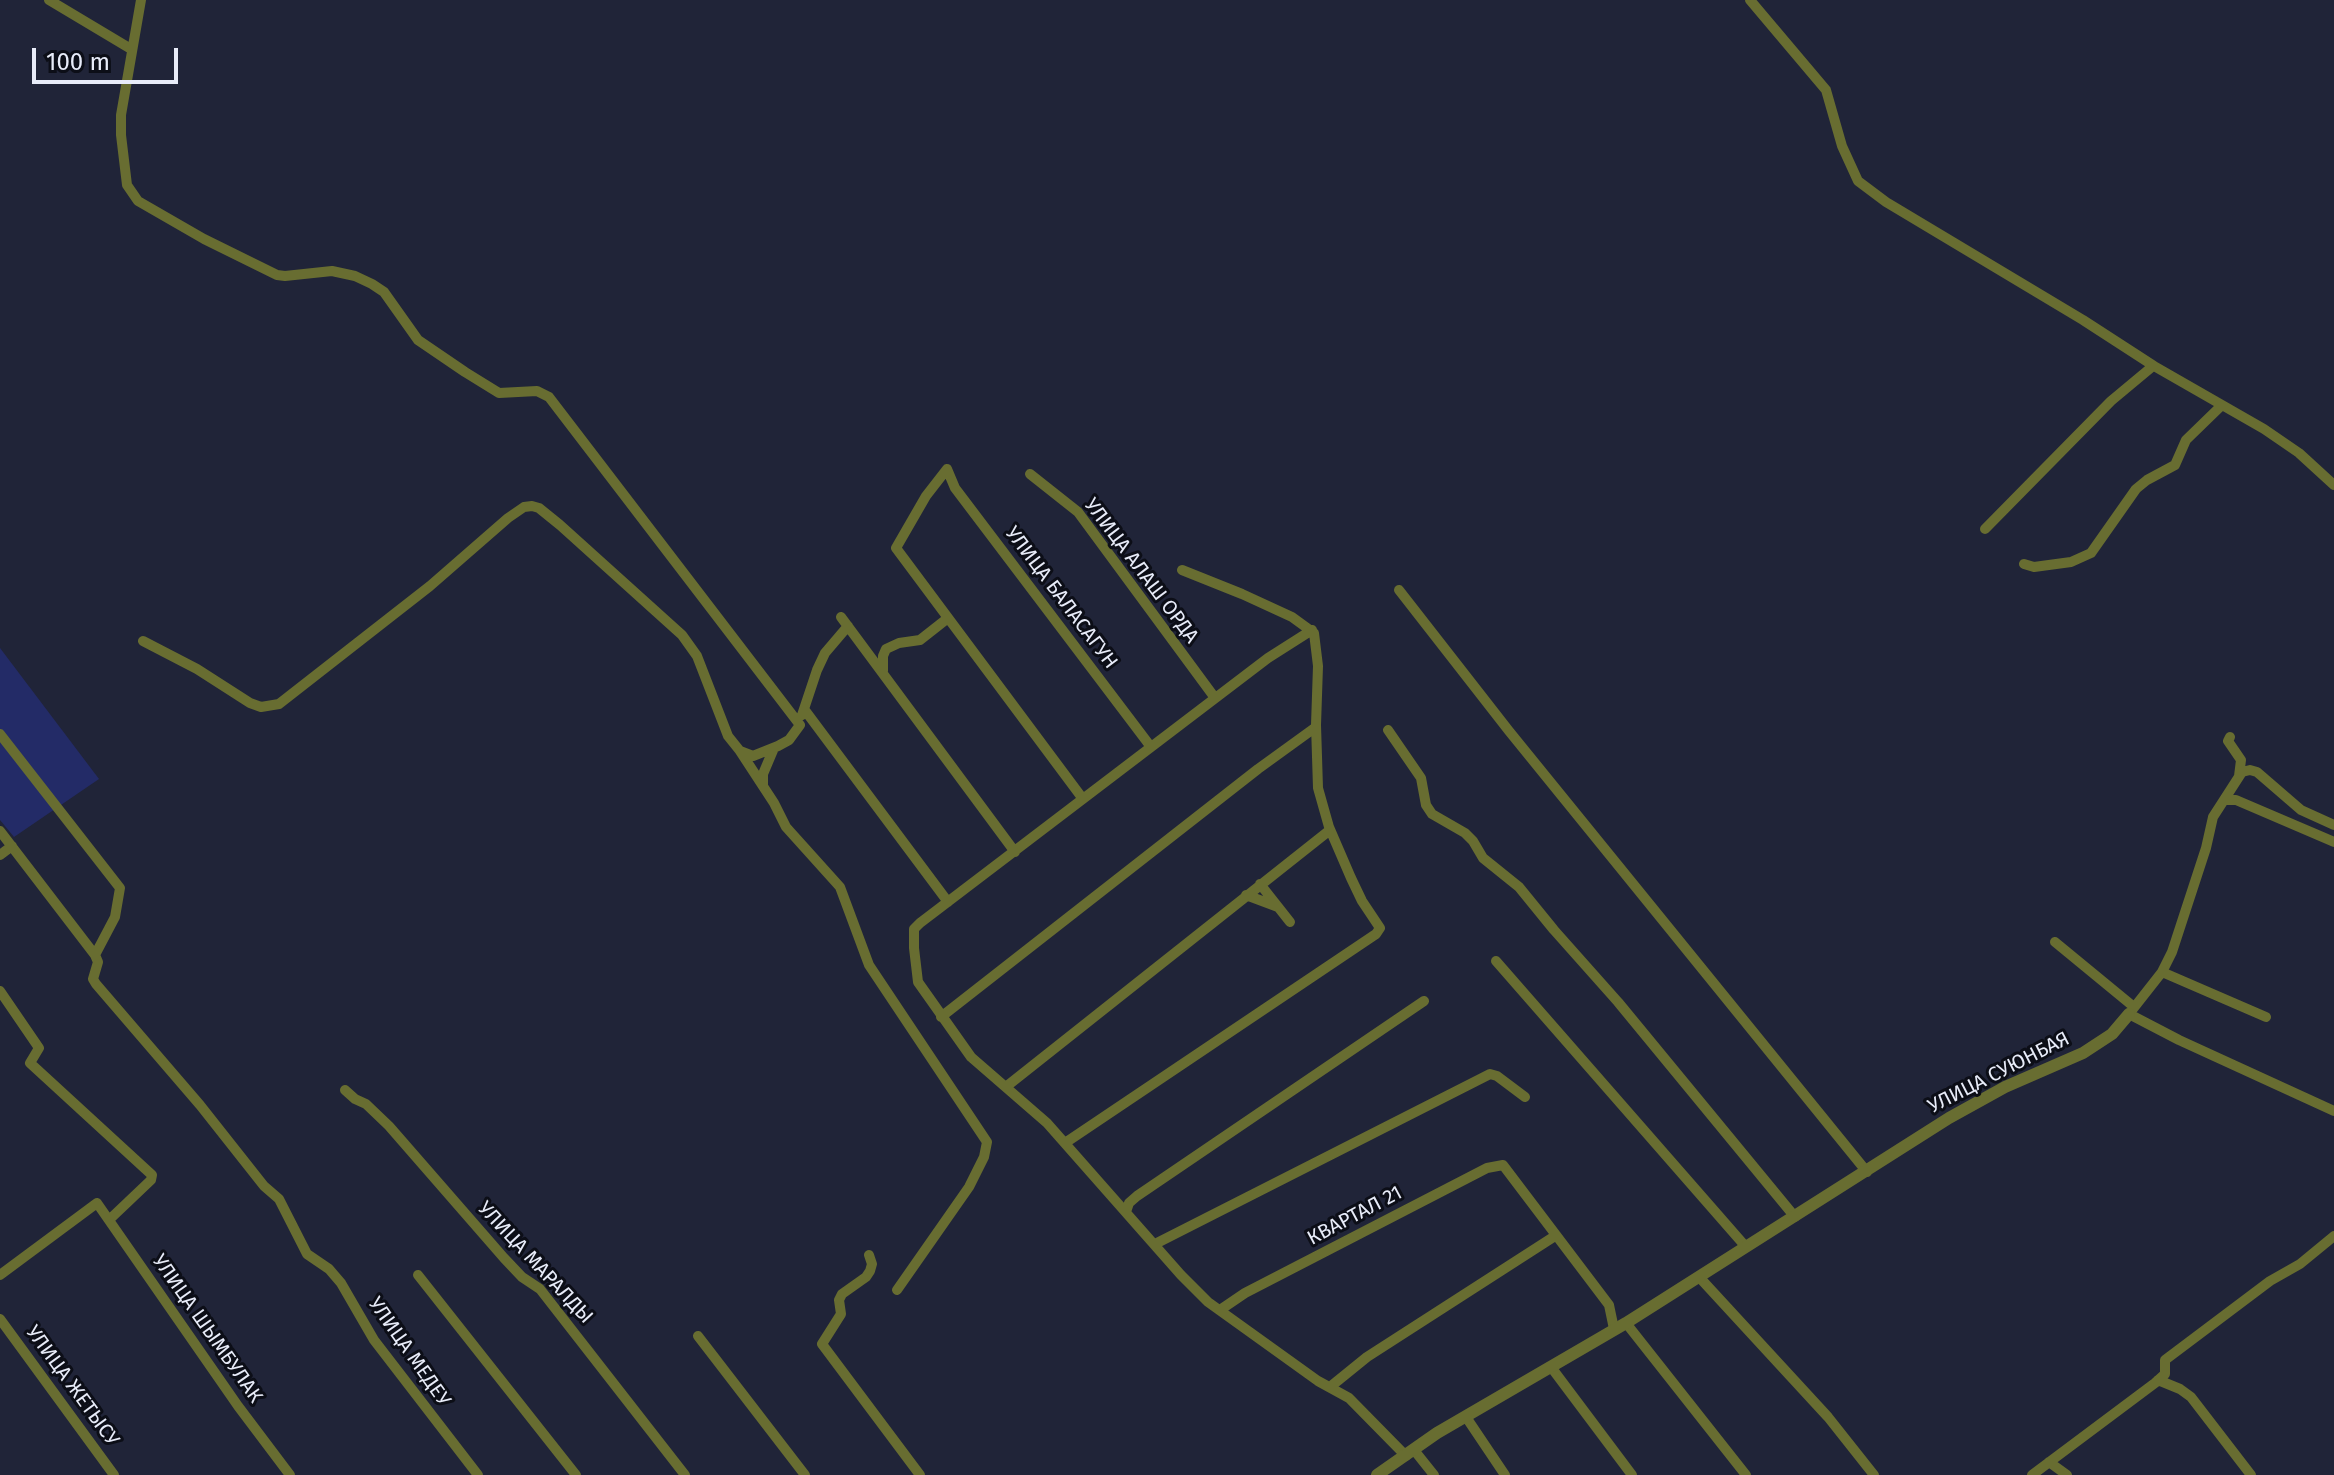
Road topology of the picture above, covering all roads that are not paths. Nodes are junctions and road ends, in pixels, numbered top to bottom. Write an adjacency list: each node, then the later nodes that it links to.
1 (49, 0): 4 (street)
2 (141, 0): 4 (street)
3 (1750, 0): 5 (street)
4 (131, 49): 19 (street)
5 (2153, 366): 6 (street); 9 (street)
6 (2221, 406): 8 (street); 10 (street)
7 (1030, 474): 17 (street, УЛИЦА АЛАШ ОРДА)
8 (2334, 485)
9 (1985, 529)
10 (2024, 564)
11 (1182, 570): 14 (street)
12 (1399, 590): 57 (street)
13 (948, 618): 16 (street); 24 (street, УЛИЦА БАЛАСАГУН); 29 (street)
14 (1312, 630): 17 (street); 20 (street)
15 (143, 641): 26 (street)
16 (883, 673): 18 (street); 36 (street)
17 (1215, 698): 24 (street)
18 (804, 709): 19 (street); 40 (street)
19 (800, 725): 25 (street)
20 (1316, 727): 32 (street); 50 (street)
21 (1388, 730): 59 (street)
22 (0, 734): 44 (street)
23 (2230, 737): 27 (street)
24 (1151, 747): 29 (street)
25 (774, 748): 26 (street); 28 (street)
26 (740, 751): 28 (street)
27 (2239, 776): 30 (street); 31 (street)
28 (763, 786): 69 (street)
29 (1083, 799): 36 (street)
30 (2225, 800): 34 (street); 46 (street, УЛИЦА СУЮНБАЯ)
31 (2334, 825)
32 (1330, 830): 38 (street); 56 (street)
33 (0, 831): 35 (street)
34 (2334, 842)
35 (12, 846): 37 (street); 44 (street)
36 (1015, 852): 40 (street)
37 (0, 855)
38 (1260, 884): 39 (street); 41 (street)
39 (1246, 895): 41 (street); 52 (street)
40 (948, 902): 50 (street)
41 (1279, 907): 42 (street)
42 (1290, 922)
43 (2055, 942): 49 (street)
44 (95, 955): 82 (street, УЛИЦА МЕДЕУ)
45 (1496, 961): 64 (street)
46 (2162, 972): 49 (street, УЛИЦА СУЮНБАЯ); 51 (street)
47 (0, 991): 60 (street)
48 (1424, 1001): 58 (street)
49 (2131, 1011): 55 (street); 57 (street, УЛИЦА СУЮНБАЯ)
50 (941, 1017): 52 (street)
51 (2266, 1017)
52 (1007, 1086): 56 (street)
53 (345, 1090): 84 (street, УЛИЦА МАРАЛДЫ)
54 (1525, 1097): 63 (street)
55 (2334, 1111)
56 (1065, 1143): 58 (street)
57 (1867, 1172): 59 (street, УЛИЦА СУЮНБАЯ)
58 (1126, 1212): 63 (street)
59 (1795, 1217): 64 (street, УЛИЦА СУЮНБАЯ)
60 (110, 1219): 66 (street, УЛИЦА ШЫМБУЛАК); 81 (street, УЛИЦА ШЫМБУЛАК)
61 (1555, 1236): 70 (street, КВАРТАЛ 21); 72 (street); 76 (street)
62 (2334, 1236): 75 (street)
63 (1155, 1244): 70 (street)
64 (1746, 1247): 68 (street, УЛИЦА СУЮНБАЯ)
65 (869, 1255): 86 (street)
66 (0, 1275)
67 (418, 1275): 83 (street)
68 (1700, 1278): 72 (street, УЛИЦА СУЮНБАЯ); 92 (street)
69 (897, 1290)
70 (1220, 1310): 76 (street)
71 (0, 1319): 80 (street, УЛИЦА ЖЕТЫСУ)
72 (1620, 1326): 74 (street, УЛИЦА СУЮНБАЯ); 91 (street)
73 (698, 1336): 85 (street)
74 (1551, 1367): 77 (street, УЛИЦА СУЮНБАЯ); 90 (street)
75 (2158, 1380): 79 (street); 95 (street)
76 (1330, 1387): 78 (street)
77 (1466, 1417): 78 (street, УЛИЦА СУЮНБАЯ); 89 (street)
78 (1410, 1453): 87 (street); 88 (street)
79 (2049, 1462): 93 (street); 94 (street)
80 (114, 1475)
81 (290, 1475)
82 (478, 1475)
83 (576, 1475)
84 (685, 1475)
85 (805, 1475)
86 (920, 1475)
87 (1377, 1475)
88 (1434, 1475)
89 (1505, 1475)
90 (1632, 1475)
91 (1746, 1475)
92 (1874, 1475)
93 (2032, 1475)
94 (2067, 1475)
95 (2251, 1475)

